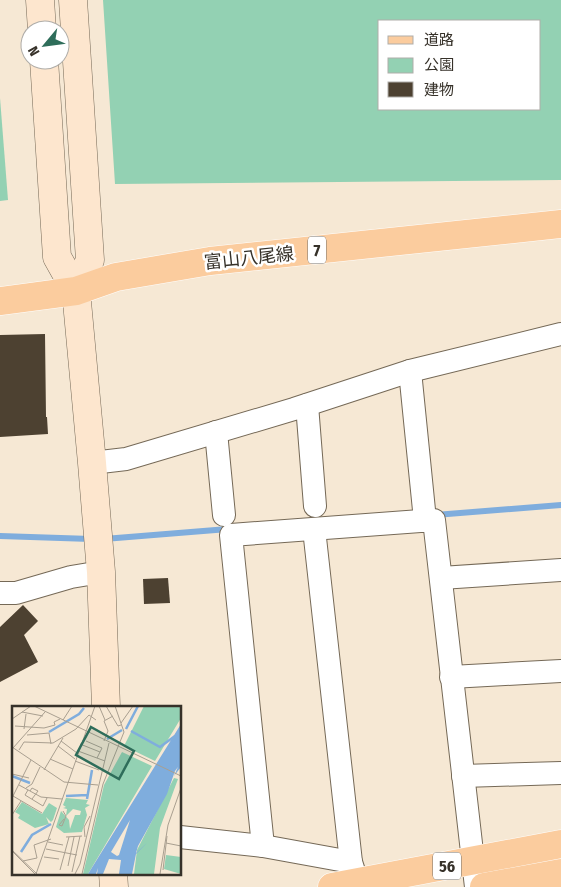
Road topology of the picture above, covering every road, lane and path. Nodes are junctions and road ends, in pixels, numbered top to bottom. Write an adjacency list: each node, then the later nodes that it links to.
1 (40, 0): 3 (street)
2 (73, 0): 6 (street)
3 (41, 20)
4 (45, 70): 6 (street)
5 (561, 224): 6 (main road, 富山八尾線 / 7)
6 (76, 291): 7 (main road, 富山八尾線 / 7); 12 (street)
7 (0, 300)
8 (561, 334): 9 (street)
9 (410, 370): 10 (street); 14 (street)
10 (307, 404): 11 (street); 13 (street)
11 (216, 432): 12 (street); 15 (street)
12 (92, 463): 17 (street)
13 (315, 506)
14 (424, 513): 16 (street); 19 (street)
15 (224, 514)
16 (314, 529): 28 (street); 32 (street)
17 (100, 562): 20 (street); 23 (street)
18 (561, 570): 19 (street)
19 (441, 578): 22 (street)
20 (0, 593)
21 (561, 672): 22 (street)
22 (451, 677): 25 (street)
23 (106, 706)
24 (561, 773): 25 (street)
25 (463, 776): 31 (street)
26 (181, 837): 28 (street)
27 (561, 844): 31 (main road, 56)
28 (263, 846): 32 (street)
29 (561, 873): 33 (main road, 56)
30 (113, 874): 34 (street)
31 (474, 874): 32 (main road, 56)
32 (350, 879)
33 (519, 884): 35 (main road, 56)
34 (114, 887)
35 (484, 887)

